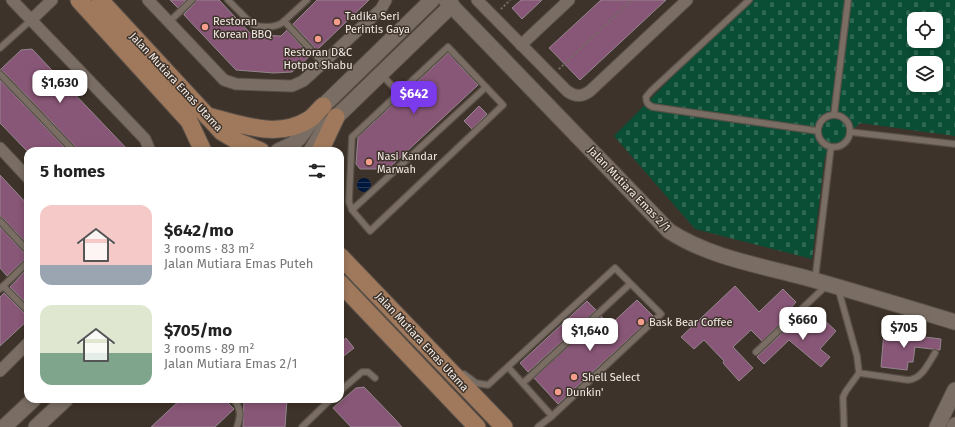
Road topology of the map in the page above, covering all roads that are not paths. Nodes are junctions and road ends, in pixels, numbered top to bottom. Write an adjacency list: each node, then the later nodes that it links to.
1 (12, 0): 17 (street)
2 (52, 0): 17 (street)
3 (80, 0): 30 (main road, Jalan Mutiara Emas Utama)
4 (100, 0): 29 (main road, Jalan Mutiara Emas Utama)
5 (148, 0): 19 (street)
6 (192, 0): 19 (lane)
7 (228, 0): 18 (lane)
8 (307, 0): 18 (lane)
9 (386, 0): 22 (street)
10 (432, 0): 27 (street)
11 (477, 0): 20 (street)
12 (569, 0): 20 (street)
13 (687, 0): 20 (street)
14 (749, 0): 31 (lane)
15 (848, 0): 28 (lane)
16 (449, 3): 24 (street); 51 (street, Jalan Mutiara Emas 2/1)
17 (31, 20): 21 (lane); 35 (street)
18 (284, 21): 22 (lane)
19 (169, 22): 22 (street)
20 (522, 45)
21 (0, 48)
22 (323, 63)
23 (0, 74): 34 (lane)
24 (380, 74): 26 (lane); 27 (street)
25 (486, 87): 26 (lane); 45 (lane); 45 (lane)
26 (399, 93): 45 (lane)
27 (330, 112): 29 (main road); 39 (street); 40 (street); 41 (main road)
28 (834, 115): 31 (lane); 32 (lane)
29 (207, 116): 38 (main road, Jalan Mutiara Emas Utama)
30 (192, 127): 36 (main road); 37 (main road)
31 (818, 130): 42 (lane)
32 (850, 132): 33 (lane); 42 (lane)
33 (955, 144)
34 (70, 147)
35 (147, 147)
36 (200, 147)
37 (209, 147)
38 (251, 147)
39 (287, 147)
40 (313, 147)
41 (321, 147)
42 (831, 147): 51 (lane)
43 (0, 148): 44 (street)
44 (24, 174)
45 (352, 210)
46 (0, 221): 47 (lane)
47 (24, 247)
48 (344, 260): 57 (main road, Jalan Mutiara Emas Utama)
49 (24, 266): 53 (lane)
50 (630, 284): 60 (lane); 64 (lane); 71 (lane)
51 (827, 284): 55 (street, Jalan Mutiara Emas 2/1); 58 (lane); 62 (lane)
52 (344, 287): 77 (main road, Jalan Mutiara Emas Utama)
53 (2, 288): 54 (lane)
54 (24, 307)
55 (955, 322)
56 (24, 347): 61 (street)
57 (432, 352): 60 (lane); 78 (main road, Jalan Mutiara Emas Utama)
58 (756, 352)
59 (935, 353): 62 (lane)
60 (508, 367): 64 (lane)
61 (0, 371)
62 (859, 373): 80 (lane)
63 (375, 378): 65 (lane)
64 (523, 383): 71 (lane)
65 (344, 388)
66 (955, 390): 81 (street)
67 (32, 403): 72 (street)
68 (62, 403): 74 (street)
69 (236, 403): 75 (lane)
70 (327, 403): 76 (lane)
71 (552, 416): 79 (lane)
72 (21, 422): 73 (street)
73 (4, 427)
74 (36, 427)
75 (237, 427)
76 (302, 427)
77 (477, 427)
78 (504, 427)
79 (538, 427)
80 (844, 427)
81 (937, 427)

